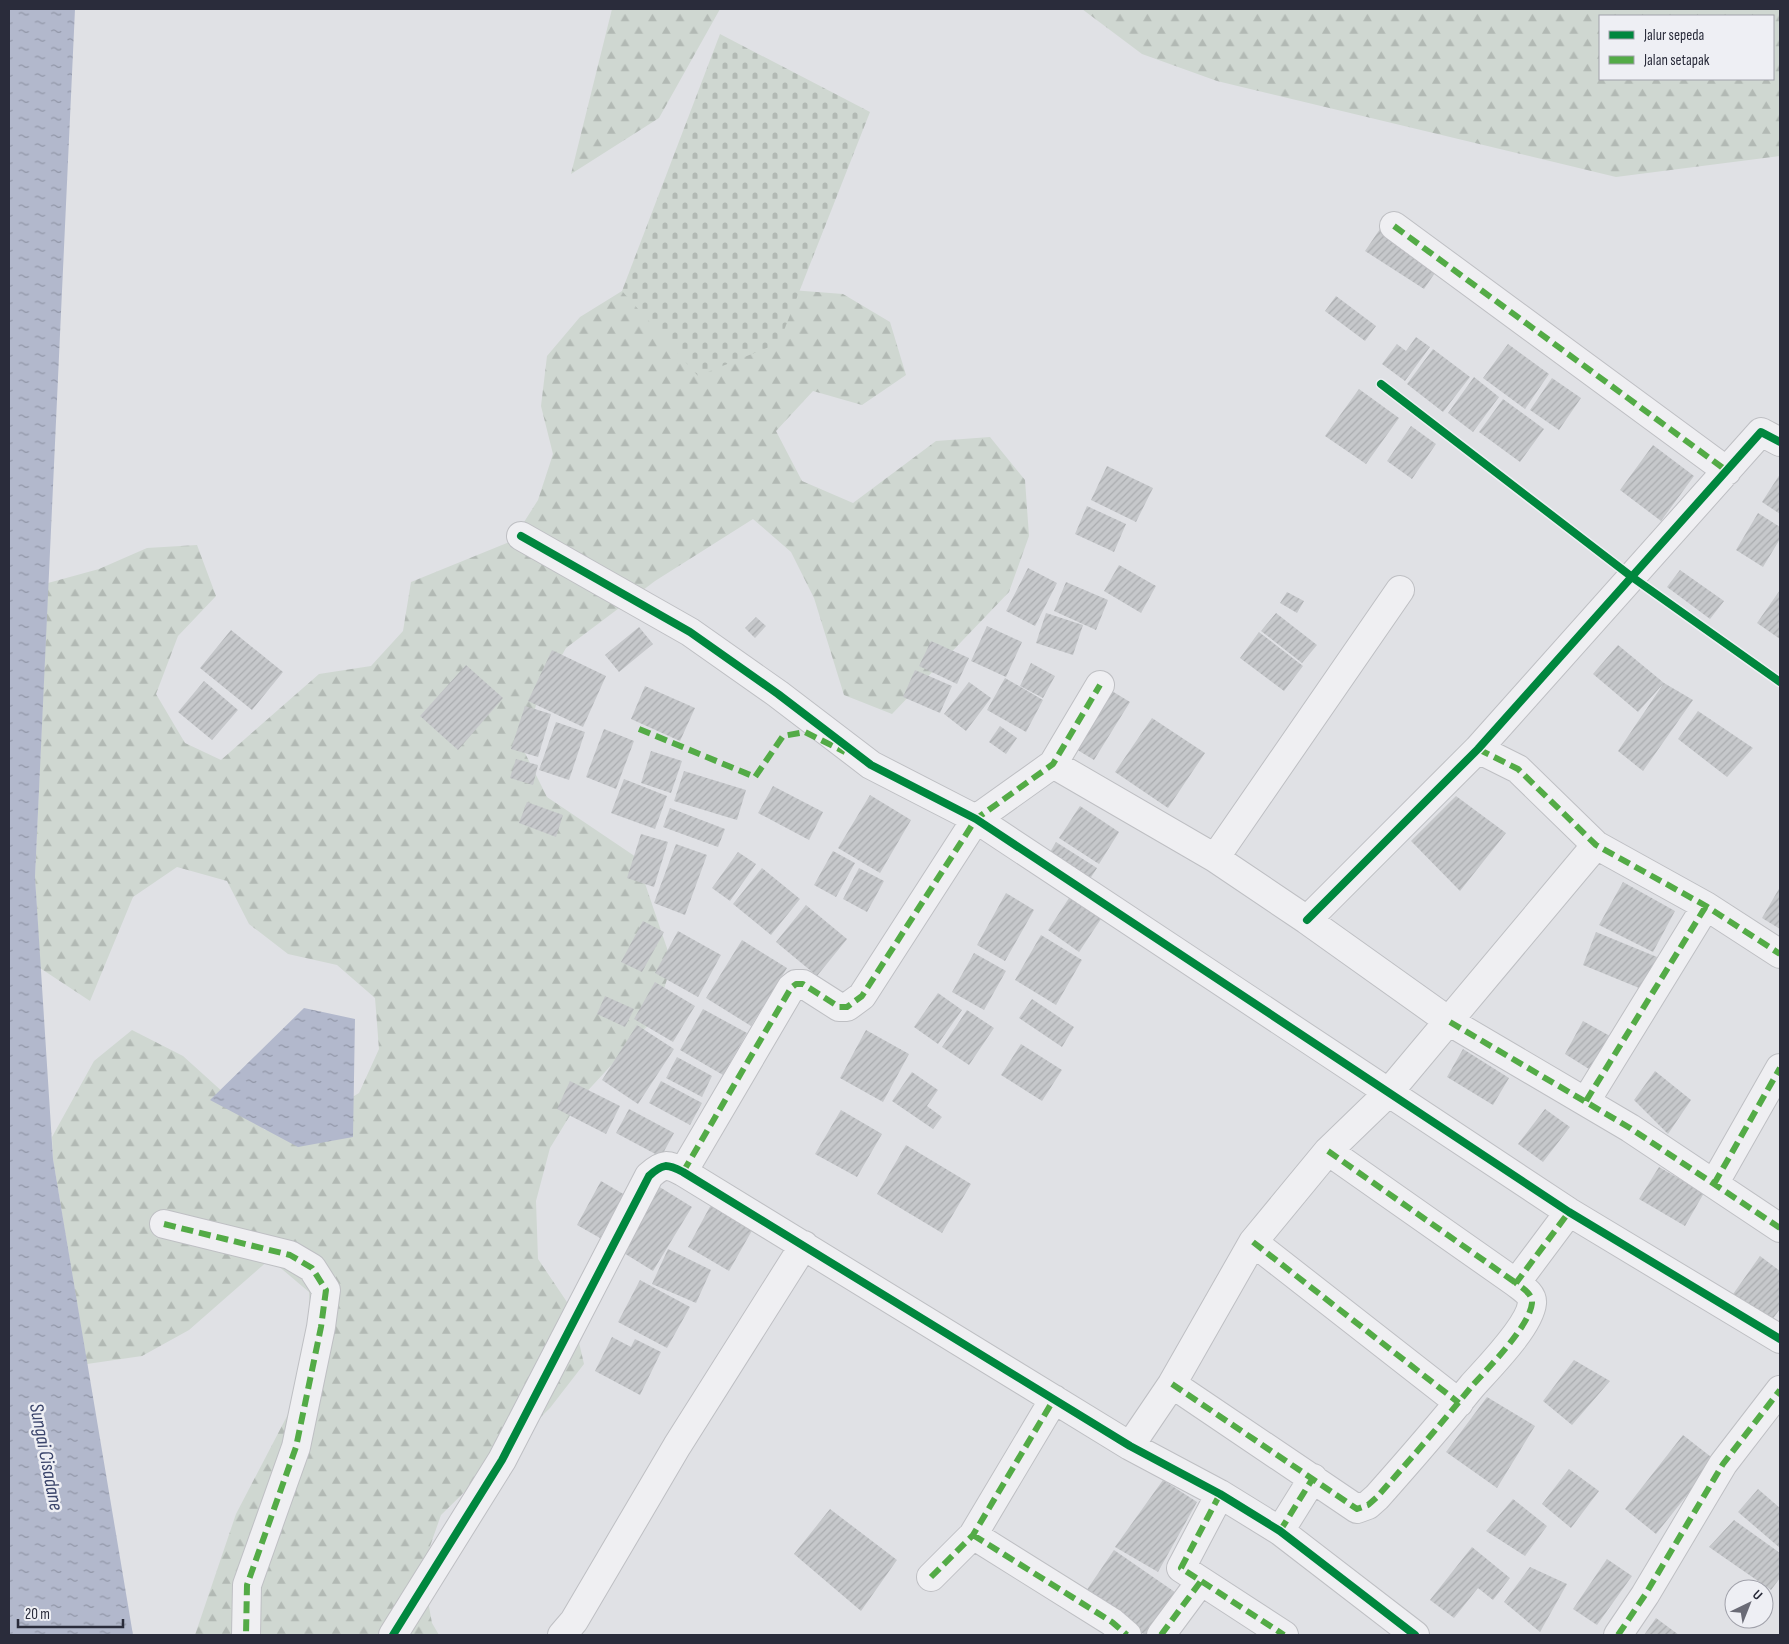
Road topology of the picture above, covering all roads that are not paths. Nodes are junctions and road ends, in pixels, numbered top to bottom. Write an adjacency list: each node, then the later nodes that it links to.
1 (1394, 226): 3 (street)
2 (1780, 442): 3 (street)
3 (1727, 471): 7 (street)
4 (520, 536): 9 (street)
5 (1400, 590): 11 (street)
6 (1100, 685): 8 (street)
7 (1478, 749): 10 (street); 13 (street)
8 (1053, 764): 9 (street); 11 (street)
9 (976, 819): 17 (street); 20 (street)
10 (1596, 845): 12 (street); 15 (street)
11 (1215, 858): 13 (street)
12 (1706, 906): 14 (street); 18 (street)
13 (1307, 920): 15 (street)
14 (1780, 954)
15 (1450, 1022): 17 (street); 18 (street)
16 (1780, 1068): 21 (street)
17 (1389, 1092): 19 (street); 22 (street)
18 (1586, 1101): 21 (street)
19 (1328, 1151): 25 (street); 27 (street)
20 (683, 1172): 26 (street); 42 (street)
21 (1714, 1184): 24 (street)
22 (1569, 1212): 27 (street); 28 (street)
23 (164, 1224): 41 (street)
24 (1780, 1228)
25 (1253, 1242): 29 (street); 32 (street)
26 (804, 1245): 31 (street); 40 (street)
27 (1516, 1283): 32 (street)
28 (1780, 1339)
29 (1172, 1384): 33 (street); 34 (street)
30 (1780, 1390): 47 (street)
31 (1054, 1400): 33 (street); 37 (street)
32 (1459, 1403): 34 (street)
33 (1130, 1446): 35 (street)
34 (1312, 1478): 36 (street)
35 (1220, 1494): 36 (street); 39 (street)
36 (1280, 1531): 46 (street)
37 (974, 1535): 38 (street); 43 (street)
38 (931, 1577)
39 (1201, 1581): 44 (street); 45 (street)
40 (575, 1630)
41 (246, 1635)
42 (393, 1635)
43 (1126, 1635)
44 (1161, 1635)
45 (1284, 1635)
46 (1415, 1635)
47 (1618, 1635)

